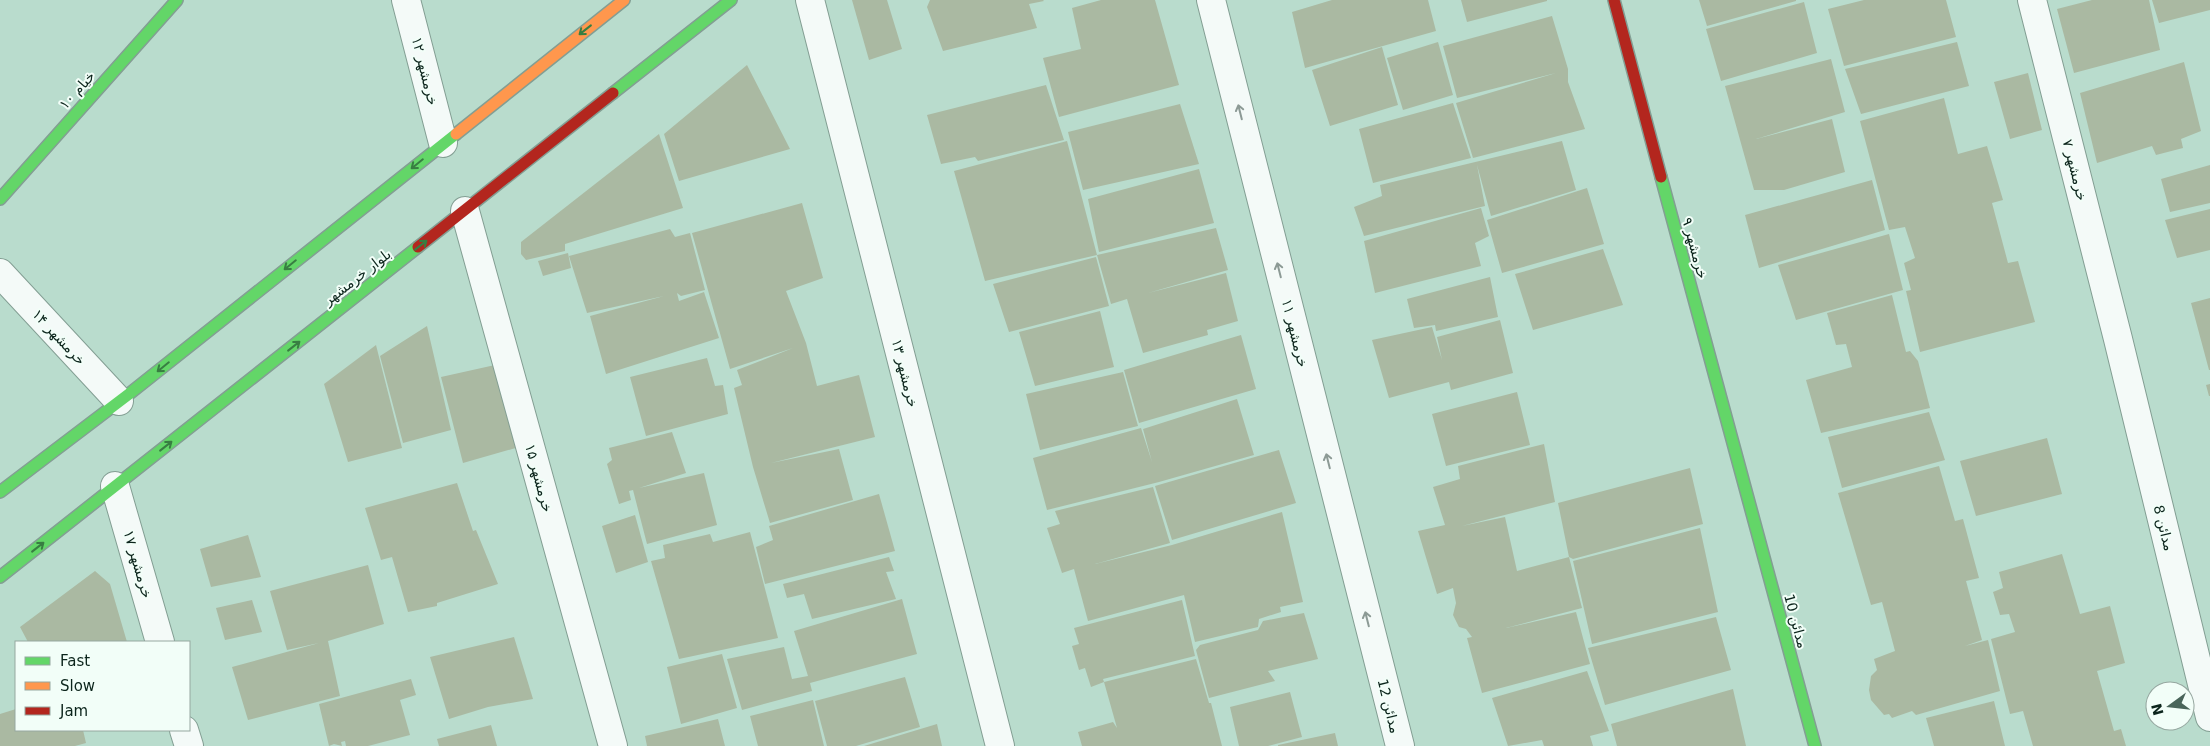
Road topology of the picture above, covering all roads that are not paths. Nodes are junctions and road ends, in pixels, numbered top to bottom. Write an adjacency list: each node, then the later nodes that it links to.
1 (177, 0): 10 (main road, خیام ۱۰)
2 (406, 0): 9 (street, خرمشهر ۱۲)
3 (624, 0): 9 (main road, one-way to 9)
4 (732, 0): 11 (main road, بلوار خرمشهر)
5 (810, 0): 25 (street, خرمشهر ۱۳)
6 (1212, 0): 20 (street, خرمشهر ۱۱, one-way to 6)
7 (1614, 0): 17 (main road, خرمشهر ۹)
8 (2032, 0): 13 (street, خرمشهر ۷)
9 (443, 142): 14 (main road, one-way to 14)
10 (0, 199)
11 (465, 211): 15 (main road, بلوار خرمشهر, one-way to 11); 24 (street, خرمشهر ۱۵)
12 (0, 274): 14 (street, خرمشهر ۱۴)
13 (2118, 340): 21 (street, مدائن 8)
14 (119, 402): 16 (main road)
15 (115, 486): 18 (main road, بلوار خرمشهر, one-way to 15); 19 (street, خرمشهر ۱۷)
16 (0, 492)
17 (1748, 503): 27 (main road, مدائن 10)
18 (0, 576)
19 (160, 641)
20 (1379, 666): 26 (street, مدائن 12)
21 (2210, 717)
22 (184, 731): 23 (street)
23 (188, 746)
24 (613, 746)
25 (1000, 746)
26 (1400, 746)
27 (1815, 746)

